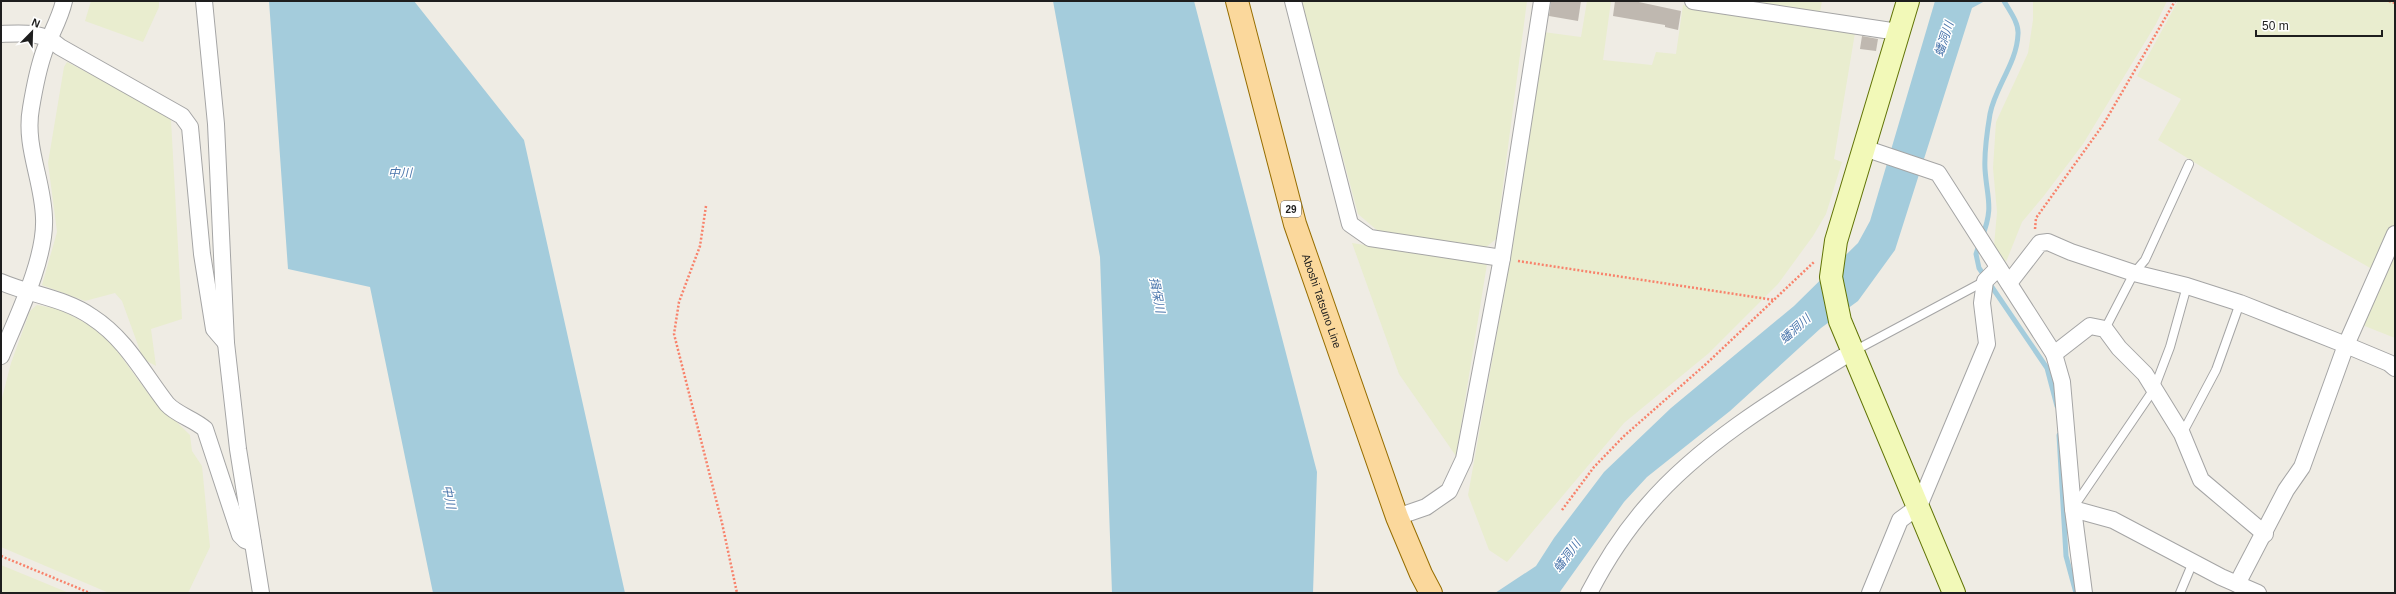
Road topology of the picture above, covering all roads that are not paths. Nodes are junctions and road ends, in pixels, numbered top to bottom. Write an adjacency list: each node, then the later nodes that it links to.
1 (64, 1): 10 (street)
2 (204, 1): 24 (street)
3 (1236, 1): 34 (main road, Aboshi Tatsuno Line / 29)
4 (1293, 1): 14 (street)
5 (1542, 1): 14 (street)
6 (1692, 1): 8 (street)
7 (1908, 1): 8 (street)
8 (1898, 32): 11 (street)
9 (1, 34): 10 (street)
10 (51, 39): 21 (street); 24 (street)
11 (1864, 148): 15 (street); 26 (street)
12 (2189, 164): 16 (lane)
13 (2395, 234): 25 (street)
14 (1502, 258): 34 (street)
15 (1998, 268): 17 (street); 19 (street)
16 (2134, 273): 19 (street); 20 (street); 23 (lane)
17 (1985, 281): 26 (lane); 32 (street)
18 (1, 282): 21 (street)
19 (2009, 283): 27 (street)
20 (2187, 286): 22 (street); 30 (lane)
21 (27, 293): 28 (street); 36 (street)
22 (2240, 303): 25 (street); 31 (lane)
23 (2105, 330): 27 (street); 30 (street)
24 (226, 343): 36 (street)
25 (2346, 345): 29 (street); 35 (street)
26 (1853, 351): 32 (street); 41 (street)
27 (2054, 354): 33 (street)
28 (1, 356)
29 (2395, 368)
30 (2154, 389): 31 (street); 33 (lane)
31 (2182, 434): 35 (street)
32 (1919, 506): 42 (street); 43 (street)
33 (2073, 509): 37 (street); 44 (street)
34 (1397, 516): 40 (main road, Aboshi Tatsuno Line / 29)
35 (2265, 534): 38 (street)
36 (253, 543): 39 (street)
37 (2193, 562): 38 (street); 45 (lane)
38 (2237, 584): 46 (street)
39 (261, 593)
40 (1431, 593)
41 (1589, 593)
42 (1870, 593)
43 (1954, 593)
44 (2084, 593)
45 (2180, 593)
46 (2258, 593)

